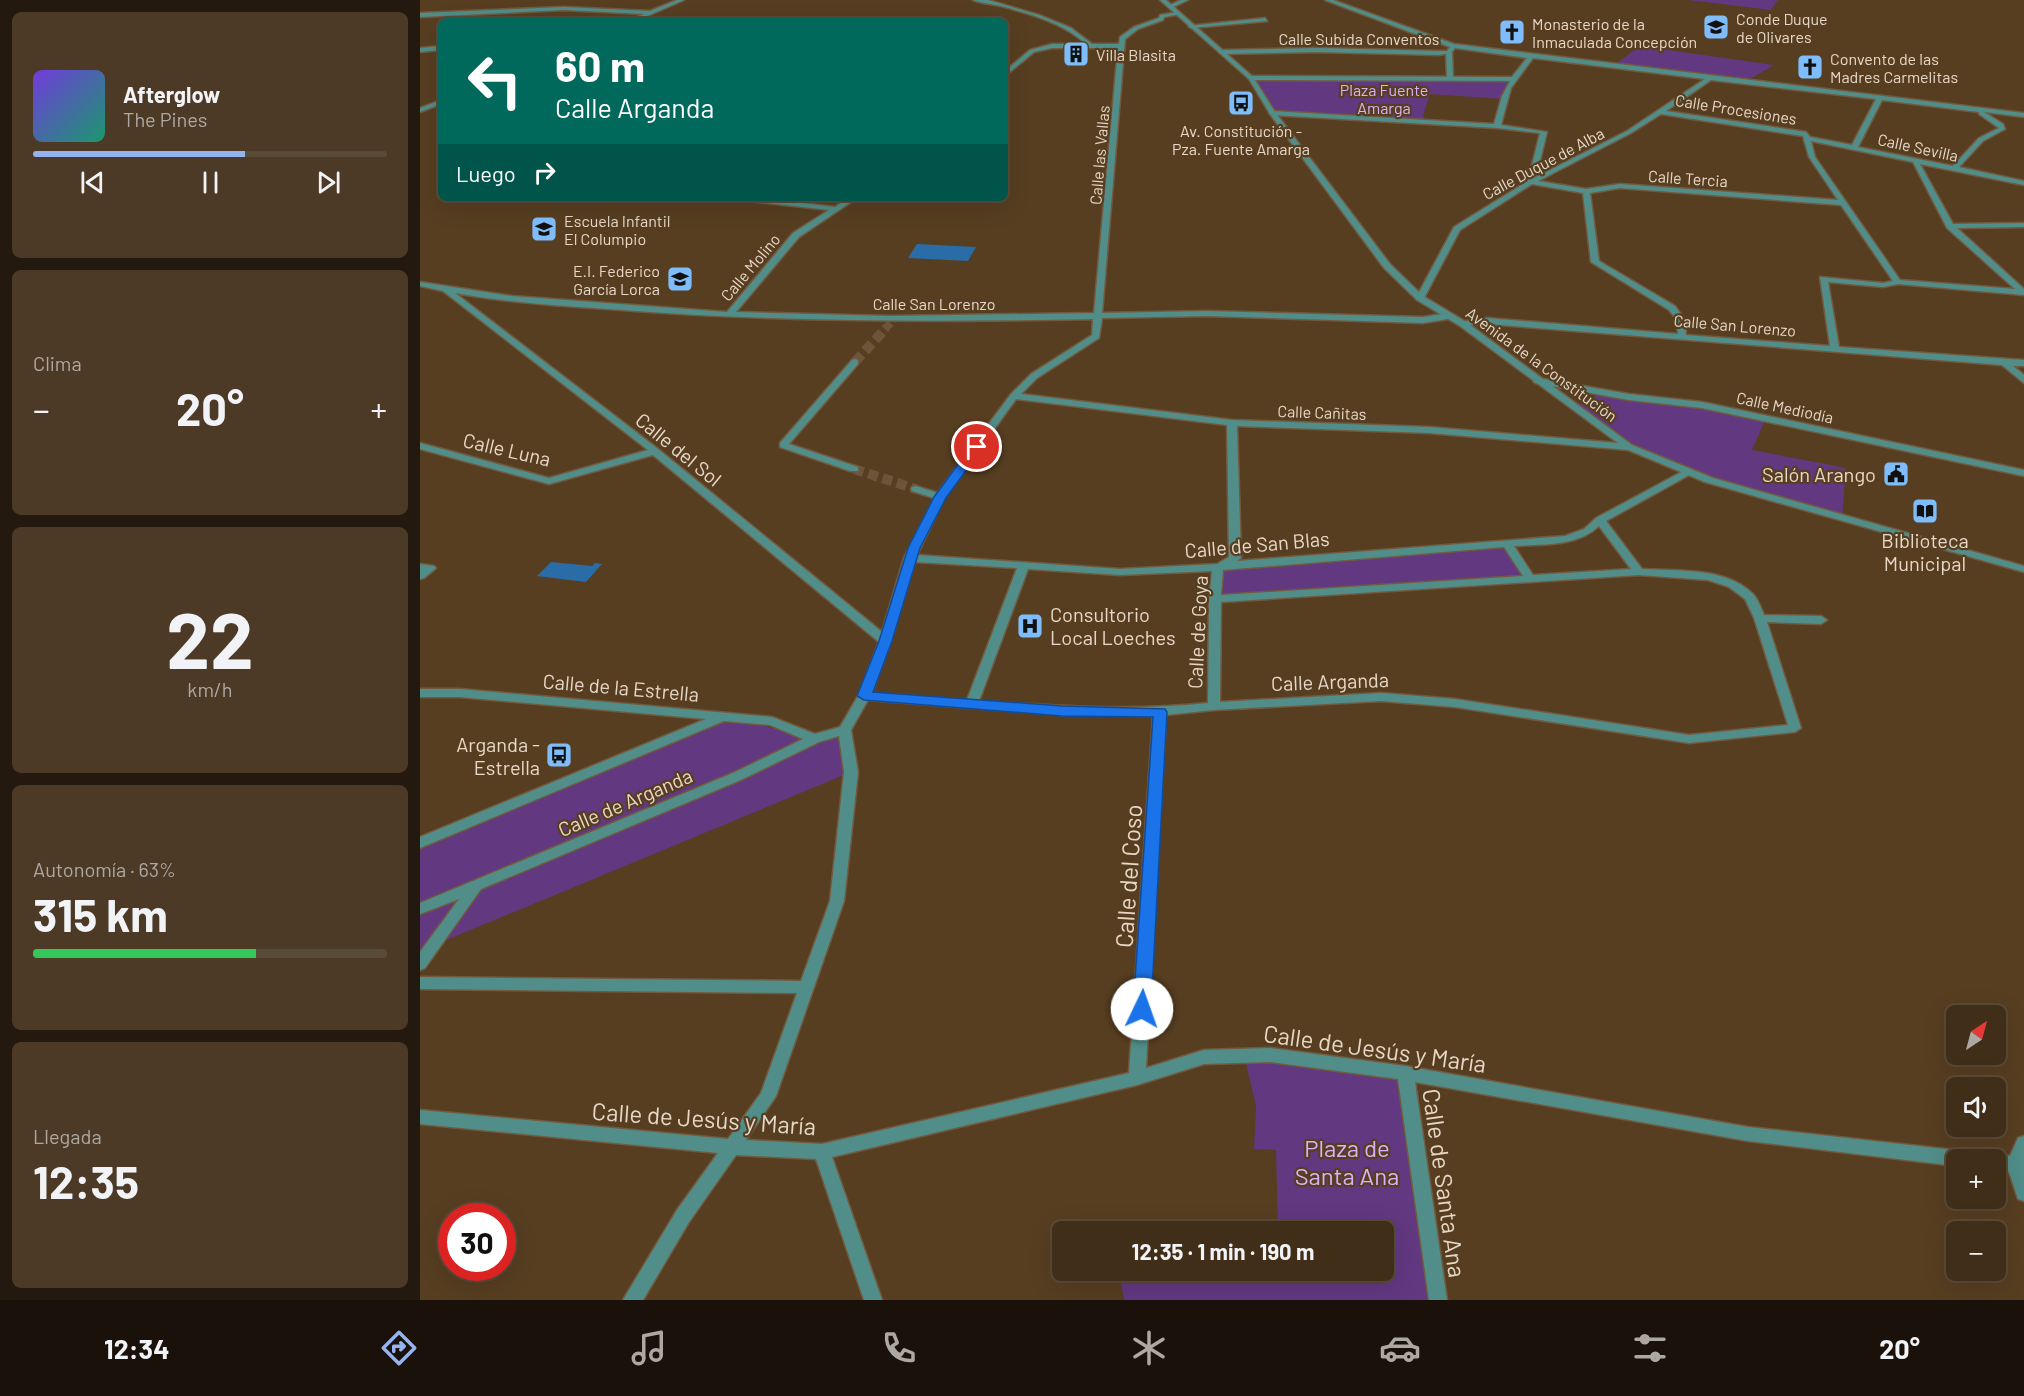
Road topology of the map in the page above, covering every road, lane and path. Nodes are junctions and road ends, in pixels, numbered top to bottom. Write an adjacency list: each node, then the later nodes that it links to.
1 (681, 0): 7 (street)
2 (976, 0): 15 (street)
3 (1163, 0): 6 (street, Avenida de la Constitución)
4 (1185, 0): 6 (street)
5 (1328, 0): 19 (street)
6 (1171, 6): 8 (street, Avenida de la Constitución)
7 (650, 13): 9 (street); 10 (street)
8 (1178, 14): 11 (street); 12 (street, Avenida de la Constitución)
9 (420, 15)
10 (639, 18)
11 (1161, 19): 12 (street); 16 (street)
12 (1184, 20): 14 (street, Avenida de la Constitución)
13 (1265, 20): 14 (street)
14 (1191, 26): 22 (street, Avenida de la Constitución)
15 (1085, 38): 16 (street); 17 (street); 21 (street)
16 (1122, 42): 17 (street); 59 (street, Calle las Vallas)
17 (1090, 45): 21 (street)
18 (438, 48): 20 (street)
19 (1451, 49): 22 (street, Calle Subida Conventos); 23 (street, Calle Subida Conventos); 26 (street)
20 (420, 50)
21 (1032, 51): 24 (street)
22 (1222, 52): 25 (street, Avenida de la Constitución)
23 (1531, 57): 27 (street); 28 (street, Calle Subida Conventos)
24 (1008, 71)
25 (1251, 78): 26 (street); 36 (street, Avenida de la Constitución)
26 (1450, 78): 27 (street)
27 (1512, 79): 38 (street)
28 (1708, 80): 29 (street, Calle Subida Conventos); 35 (street, Calle Duque de Alba)
29 (1880, 97): 33 (street, Calle Subida Conventos); 40 (street)
30 (420, 100): 31 (street)
31 (438, 102)
32 (438, 103): 34 (street)
33 (1974, 109): 37 (street, Calle Subida Conventos); 42 (street)
34 (420, 110)
35 (1662, 112): 39 (street, Calle Procesiones); 43 (street, Calle Duque de Alba)
36 (1272, 113): 38 (street); 56 (street, Avenida de la Constitución)
37 (2024, 115)
38 (1497, 126): 43 (street)
39 (1806, 136): 40 (street, Calle Sevilla); 48 (street)
40 (1855, 147): 41 (street, Calle Sevilla)
41 (1916, 160): 42 (street, Calle Sevilla); 51 (street)
42 (1954, 169): 44 (street, Calle Sevilla)
43 (1531, 182): 45 (street, Calle Tercia); 56 (street, Calle Duque de Alba)
44 (2024, 183)
45 (1586, 191): 48 (street, Calle Tercia); 61 (street)
46 (766, 201): 49 (street)
47 (848, 201): 49 (street, Calle Molino)
48 (1843, 203): 52 (street)
49 (836, 209): 57 (street, Calle Molino)
50 (2024, 225): 51 (street)
51 (1950, 226): 55 (street)
52 (1898, 282): 55 (street); 62 (street)
53 (420, 284): 54 (street, Calle San Lorenzo)
54 (446, 290): 57 (street, Calle San Lorenzo); 72 (street, Calle del Sol)
55 (2024, 293)
56 (1420, 298): 58 (street, Avenida de la Constitución)
57 (729, 315): 59 (street, Calle San Lorenzo)
58 (1448, 316): 59 (street, Calle San Lorenzo); 60 (street, Avenida de la Constitución)
59 (1098, 317): 68 (street, Calle las Vallas)
60 (1463, 324): 61 (street, Calle San Lorenzo); 67 (street, Avenida de la Constitución)
61 (1682, 335): 62 (street, Calle San Lorenzo)
62 (1835, 348): 64 (street, Calle San Lorenzo)
63 (855, 362): 73 (street)
64 (2005, 363): 65 (street, Calle San Lorenzo); 66 (street)
65 (2024, 363)
66 (2024, 380)
67 (1538, 381): 71 (street, Avenida de la Constitución); 75 (street, Calle Mediodía)
68 (1014, 396): 69 (street, Calle Cañitas); 77 (street, Calle las Vallas)
69 (1232, 423): 71 (street, Calle Cañitas); 83 (street, Calle de Goya)
70 (420, 446): 72 (street, Calle Luna)
71 (1629, 447): 74 (street, Avenida de la Constitución)
72 (655, 452): 91 (street, Calle del Sol)
73 (854, 469)
74 (1687, 472): 78 (street, Calle de San Blas); 84 (street, Avenida de la Constitución)
75 (2024, 473)
76 (916, 489): 77 (street)
77 (940, 497): 80 (street, Calle las Vallas)
78 (1600, 520): 79 (street, Calle de San Blas); 85 (street)
79 (1508, 543): 83 (street, Calle de San Blas); 87 (street)
80 (910, 558): 82 (street, Calle de San Blas); 91 (street, Calle las Vallas)
81 (420, 567): 86 (street)
82 (1023, 567): 83 (street, Calle de San Blas); 94 (street)
83 (1218, 567): 88 (street, Calle de Goya)
84 (2024, 569)
85 (1639, 572): 87 (street); 89 (street)
86 (420, 576)
87 (1530, 579): 88 (street)
88 (1215, 599): 95 (street, Calle de Goya)
89 (1760, 618): 90 (street); 95 (street, Calle Arganda)
90 (1821, 620)
91 (885, 641): 93 (street, Calle las Vallas)
92 (420, 693): 97 (street, Calle de la Estrella)
93 (864, 696): 94 (street, Calle Arganda); 98 (street, Calle las Vallas)
94 (971, 705): 96 (street, Calle Arganda)
95 (1214, 706): 96 (street, Calle Arganda)
96 (1160, 712): 107 (street, Calle del Coso)
97 (726, 716): 99 (street, Calle de la Estrella); 100 (street, Calle de Arganda)
98 (845, 730): 99 (street, Calle de Arganda); 105 (street)
99 (814, 739): 101 (street, Calle de Arganda)
100 (420, 843)
101 (476, 886): 102 (street, Calle de Arganda); 103 (street)
102 (420, 909)
103 (420, 964)
104 (420, 983): 105 (street)
105 (807, 987): 110 (street)
106 (1405, 1073): 107 (street, Calle de Jesús y María); 112 (street, Calle de Jesús y María); 118 (street, Calle de Santa Ana)
107 (1137, 1078): 111 (street, Calle de Jesús y María)
108 (420, 1117): 110 (street, Calle de Jesús y María)
109 (2024, 1143): 114 (street)
110 (732, 1147): 111 (street, Calle de Jesús y María); 116 (street)
111 (822, 1152): 117 (street)
112 (1946, 1157)
113 (2006, 1164): 114 (street)
114 (2016, 1165): 115 (street)
115 (2024, 1193)
116 (632, 1300)
117 (873, 1300)
118 (1438, 1300)

